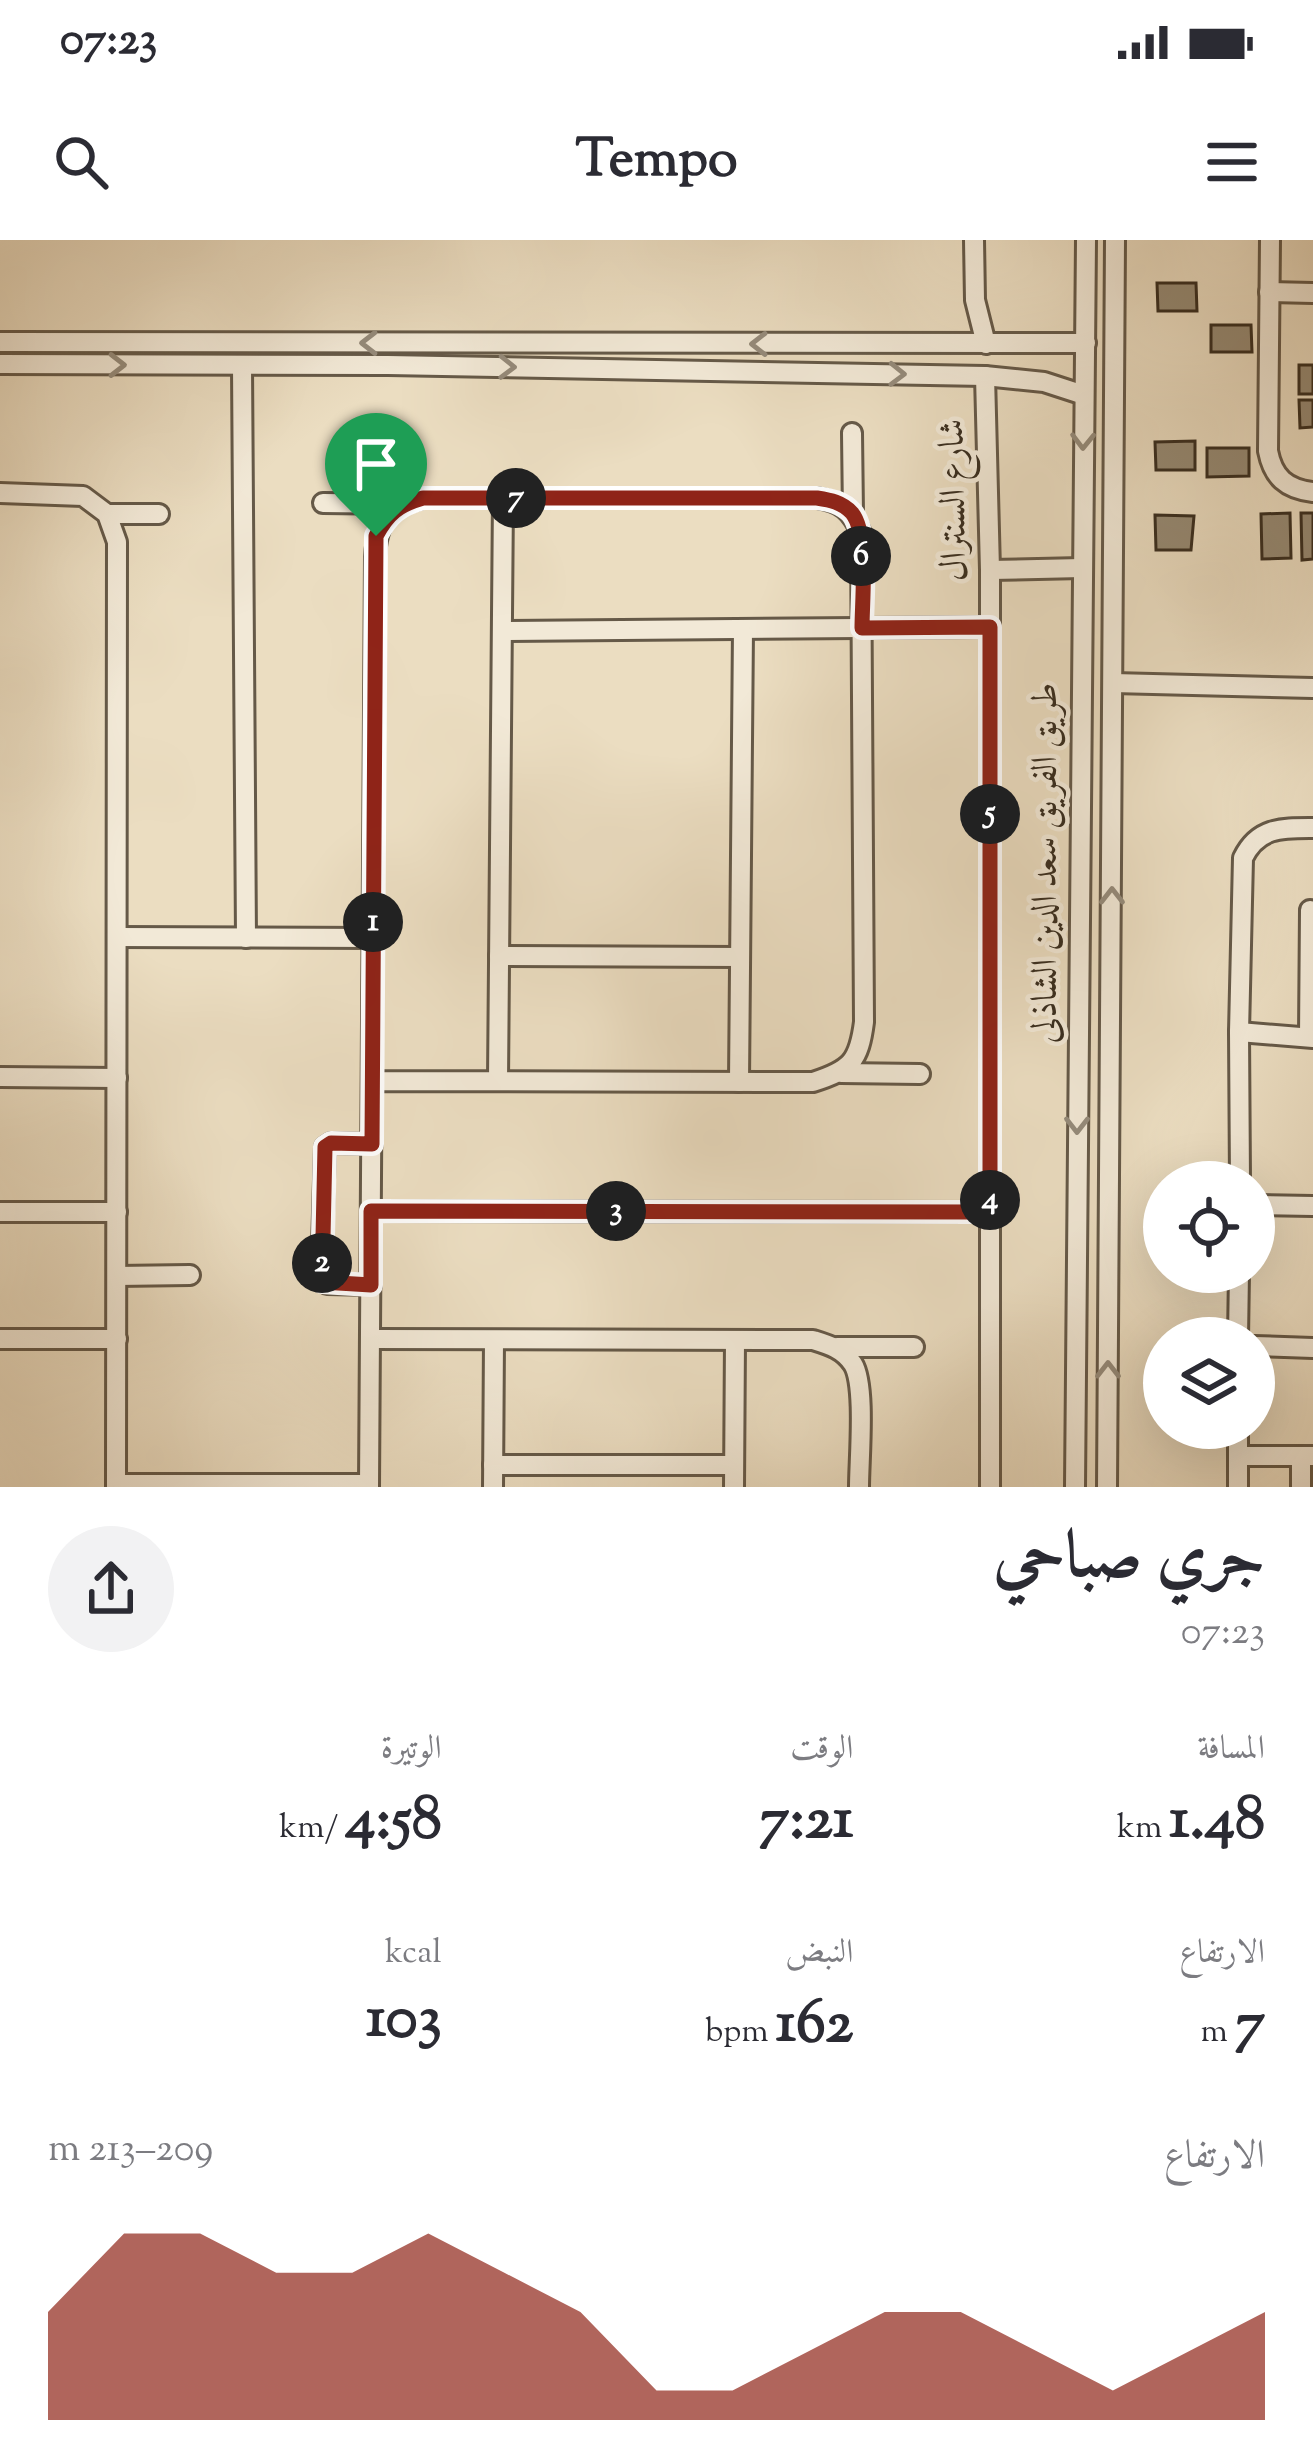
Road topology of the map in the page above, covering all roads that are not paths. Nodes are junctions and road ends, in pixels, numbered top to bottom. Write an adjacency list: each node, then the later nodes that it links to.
1 (974, 240): 12 (street)
2 (1086, 240): 5 (street, طريق الفريق سعد الدين الشاذلى)
3 (1115, 240): 6 (street, طريق الفريق سعد الدين الشاذلى)
4 (1270, 240): 7 (street)
5 (1085, 275): 6 (street); 11 (street, طريق الفريق سعد الدين الشاذلى)
6 (1115, 281): 33 (street, طريق الفريق سعد الدين الشاذلى)
7 (1269, 292): 8 (street); 19 (street)
8 (1313, 293)
9 (0, 342): 12 (street, one-way to 9)
10 (1046, 343): 11 (street); 12 (street); 16 (street)
11 (1086, 343): 17 (street, طريق الفريق سعد الدين الشاذلى)
12 (986, 344)
13 (0, 364): 14 (street, one-way to 14)
14 (242, 366): 15 (street, one-way to 15); 38 (street)
15 (986, 376): 16 (street); 28 (street, شارع السنترال)
16 (1044, 382): 17 (street)
17 (1084, 395): 27 (street, طريق الفريق سعد الدين الشاذلى, one-way to 27)
18 (852, 433): 26 (street)
19 (1313, 492)
20 (0, 493): 24 (street)
21 (503, 498): 23 (street); 26 (street); 32 (street)
22 (323, 503): 23 (street)
23 (403, 504): 39 (street)
24 (107, 514): 25 (street); 37 (street)
25 (159, 514)
26 (853, 514): 30 (street)
27 (1082, 568): 28 (street); 40 (street, طريق الفريق سعد الدين الشاذلى)
28 (990, 570): 29 (street, شارع السنترال)
29 (990, 627): 30 (street); 62 (street, شارع السنترال)
30 (862, 628): 31 (street); 48 (street)
31 (743, 629): 32 (street); 43 (street)
32 (502, 631): 42 (street)
33 (1113, 683): 34 (street); 41 (street, طريق الفريق سعد الدين الشاذلى, one-way to 33)
34 (1313, 688)
35 (1313, 828): 46 (street)
36 (1310, 910): 47 (street)
37 (117, 938): 38 (street); 51 (street)
38 (247, 938): 39 (street)
39 (373, 938): 52 (street)
40 (1079, 944): 41 (street); 44 (street, طريق الفريق سعد الدين الشاذلى)
41 (1112, 947): 45 (street, طريق الفريق سعد الدين الشاذلى)
42 (499, 956): 43 (street); 53 (street)
43 (740, 957): 54 (street)
44 (1078, 1001): 45 (street); 87 (street, طريق الفريق سعد الدين الشاذلى, one-way to 87)
45 (1111, 1009): 88 (street, طريق الفريق سعد الدين الشاذلى, one-way to 45)
46 (1239, 1032): 47 (street); 56 (street)
47 (1311, 1038)
48 (841, 1073): 49 (street); 54 (street)
49 (920, 1074)
50 (0, 1077): 51 (street)
51 (117, 1078): 61 (street)
52 (372, 1081): 53 (street); 55 (street)
53 (498, 1082): 54 (street)
54 (739, 1082)
55 (372, 1144): 59 (street); 65 (street)
56 (1240, 1161)
57 (1275, 1205): 58 (street)
58 (1313, 1206)
59 (371, 1211): 62 (street); 65 (street)
60 (0, 1212): 61 (street)
61 (117, 1212): 64 (street)
62 (990, 1212): 86 (street, شارع السنترال)
63 (190, 1275): 64 (street)
64 (117, 1276): 67 (street)
65 (371, 1285): 68 (street)
66 (0, 1339): 67 (street)
67 (117, 1339): 80 (street)
68 (370, 1340): 69 (street); 82 (street)
69 (494, 1340): 70 (street); 78 (street)
70 (736, 1340): 73 (street); 79 (street)
71 (1275, 1346): 72 (street)
72 (1313, 1346)
73 (837, 1347): 74 (street); 85 (street)
74 (914, 1347)
75 (1238, 1449): 76 (street)
76 (1238, 1456): 77 (street); 89 (street)
77 (1307, 1456): 90 (street)
78 (493, 1465): 79 (street); 83 (street)
79 (734, 1465): 84 (street)
80 (116, 1485): 81 (street)
81 (242, 1485): 82 (street)
82 (369, 1485)
83 (493, 1487)
84 (734, 1487)
85 (859, 1487)
86 (990, 1487)
87 (1075, 1487)
88 (1107, 1487)
89 (1238, 1487)
90 (1301, 1487)

